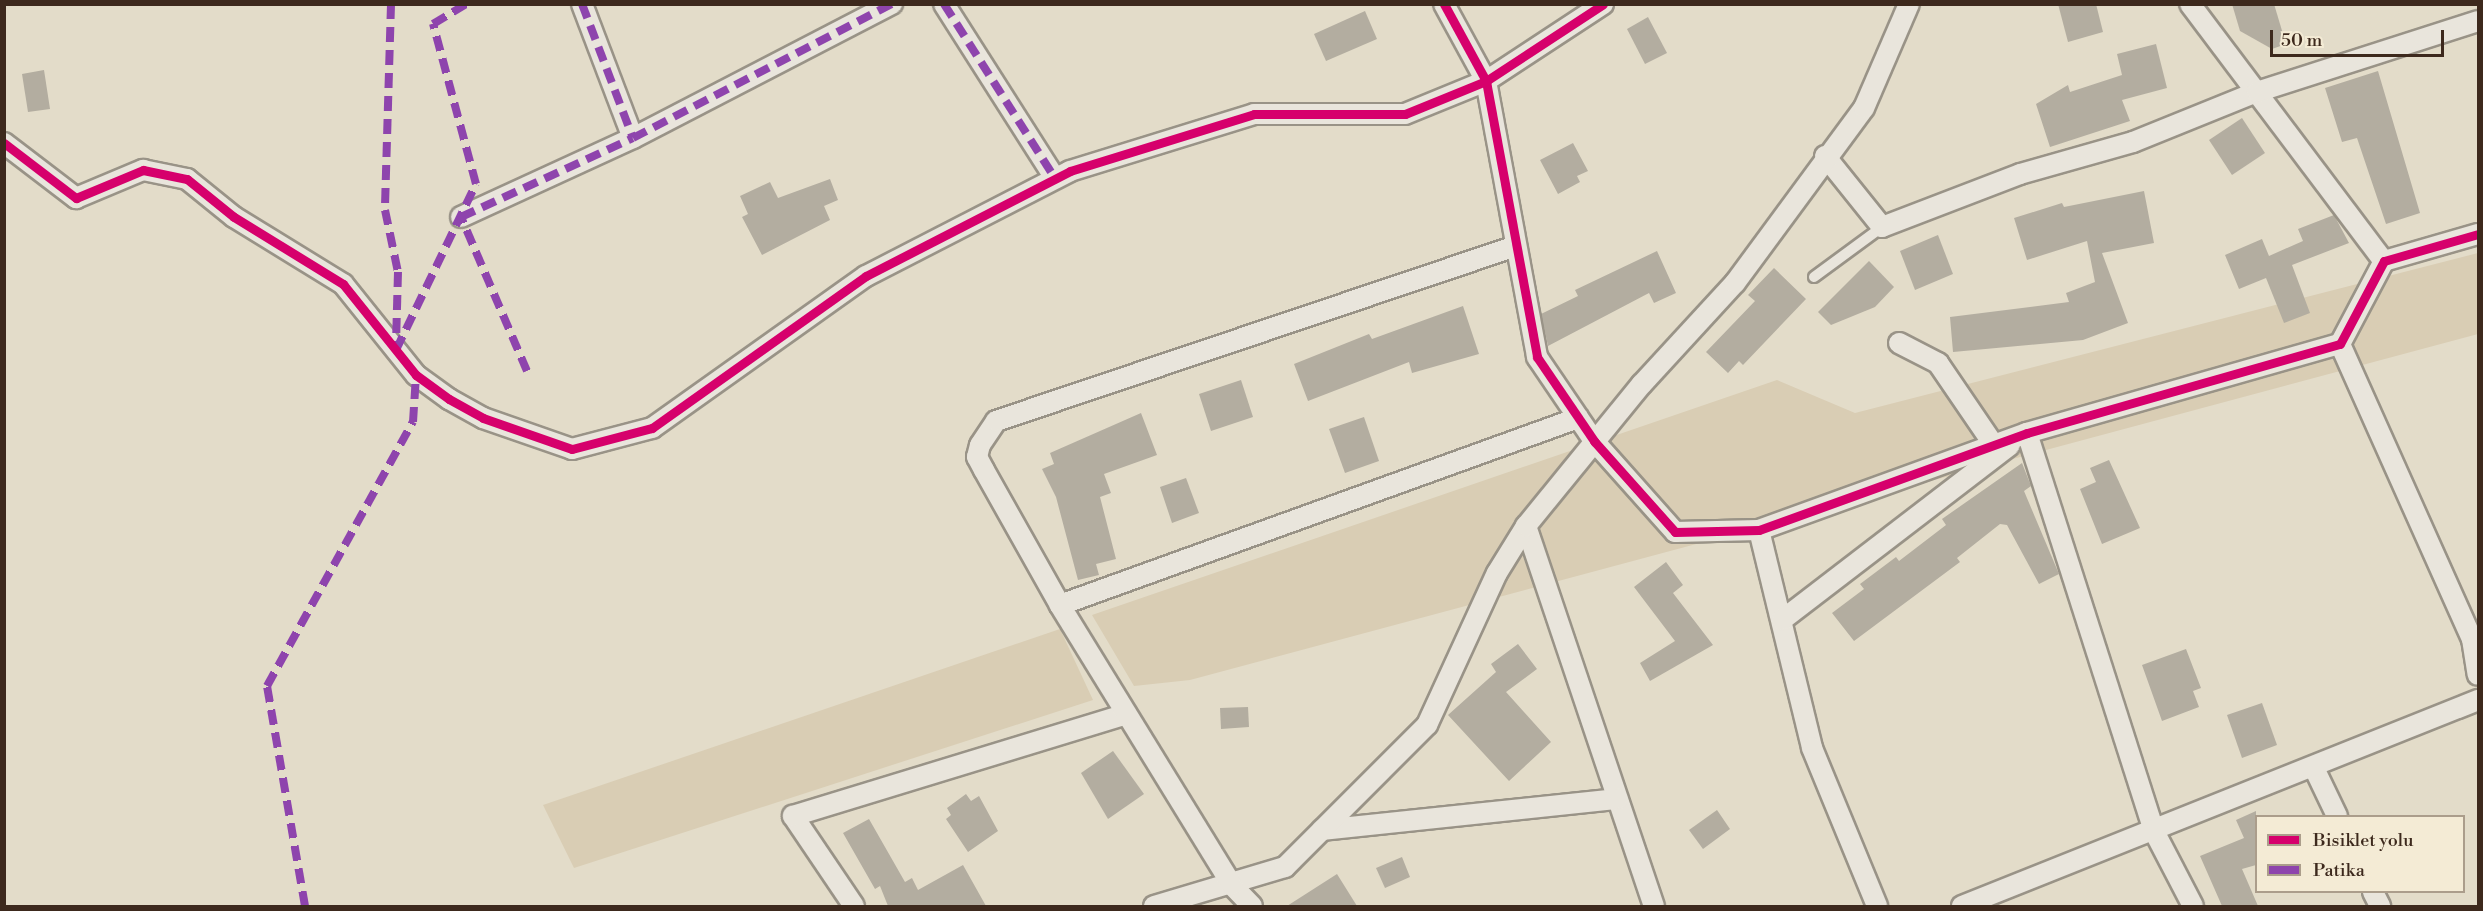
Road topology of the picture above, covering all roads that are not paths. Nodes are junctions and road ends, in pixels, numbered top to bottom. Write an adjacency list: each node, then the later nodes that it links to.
1 (582, 4): 11 (street)
2 (892, 4): 11 (street)
3 (944, 4): 14 (street)
4 (1444, 4): 9 (street)
5 (1603, 4): 9 (street)
6 (1909, 4): 13 (street)
7 (2190, 4): 10 (street)
8 (2478, 21): 10 (street)
9 (1486, 81): 14 (street); 18 (street)
10 (2257, 92): 16 (street); 19 (street)
11 (633, 138): 15 (street)
12 (4, 143): 14 (street)
13 (1825, 156): 16 (street); 25 (street)
14 (1055, 178)
15 (460, 217)
16 (1882, 227): 20 (lane)
17 (2478, 234): 19 (street)
18 (1513, 247): 23 (street); 29 (street)
19 (2384, 261): 22 (street)
20 (1814, 277)
21 (1899, 343): 26 (street)
22 (2340, 344): 24 (street); 31 (street)
23 (1578, 418): 25 (street); 29 (street)
24 (2027, 433): 26 (street); 30 (street); 38 (street)
25 (1594, 441): 27 (street); 28 (street)
26 (1994, 445): 28 (street)
27 (1526, 526): 35 (street); 37 (street)
28 (1759, 530): 30 (street)
29 (1060, 605): 33 (street)
30 (1782, 620): 44 (street)
31 (2478, 675)
32 (2478, 700): 34 (street)
33 (1126, 714): 39 (street); 40 (street)
34 (2315, 770): 36 (street); 38 (street)
35 (1617, 799): 37 (street); 43 (street)
36 (2337, 815)
37 (1322, 830): 39 (street)
38 (2155, 833): 45 (street); 46 (street)
39 (1232, 885): 41 (street); 42 (street)
40 (854, 906)
41 (1154, 906)
42 (1252, 906)
43 (1654, 906)
44 (1877, 906)
45 (1962, 906)
46 (2193, 906)

